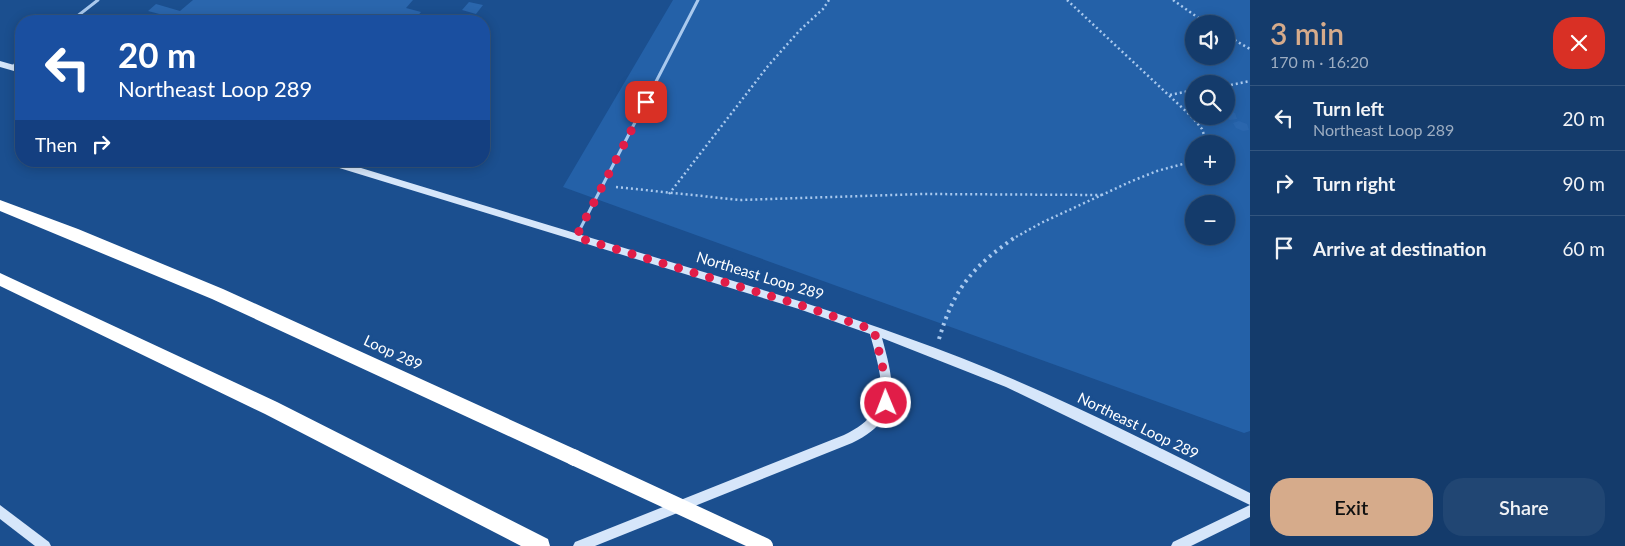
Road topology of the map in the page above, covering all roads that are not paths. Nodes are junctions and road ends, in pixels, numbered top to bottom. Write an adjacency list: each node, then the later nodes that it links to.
1 (98, 0): 3 (lane)
2 (698, 0): 10 (lane)
3 (79, 15)
4 (0, 64): 6 (main road)
5 (15, 65): 6 (lane)
6 (12, 67): 7 (main road)
7 (15, 68)
8 (361, 167): 10 (main road, Northeast Loop 289)
9 (0, 205): 19 (highway, Loop 289, bridge)
10 (576, 237): 12 (main road, Northeast Loop 289)
11 (0, 279): 17 (highway)
12 (874, 330): 13 (main road, Northeast Loop 289); 18 (main road)
13 (1250, 499)
14 (0, 511): 16 (main road)
15 (1250, 511): 20 (main road)
16 (45, 546)
17 (541, 546)
18 (579, 546)
19 (765, 546)
20 (1177, 546)

